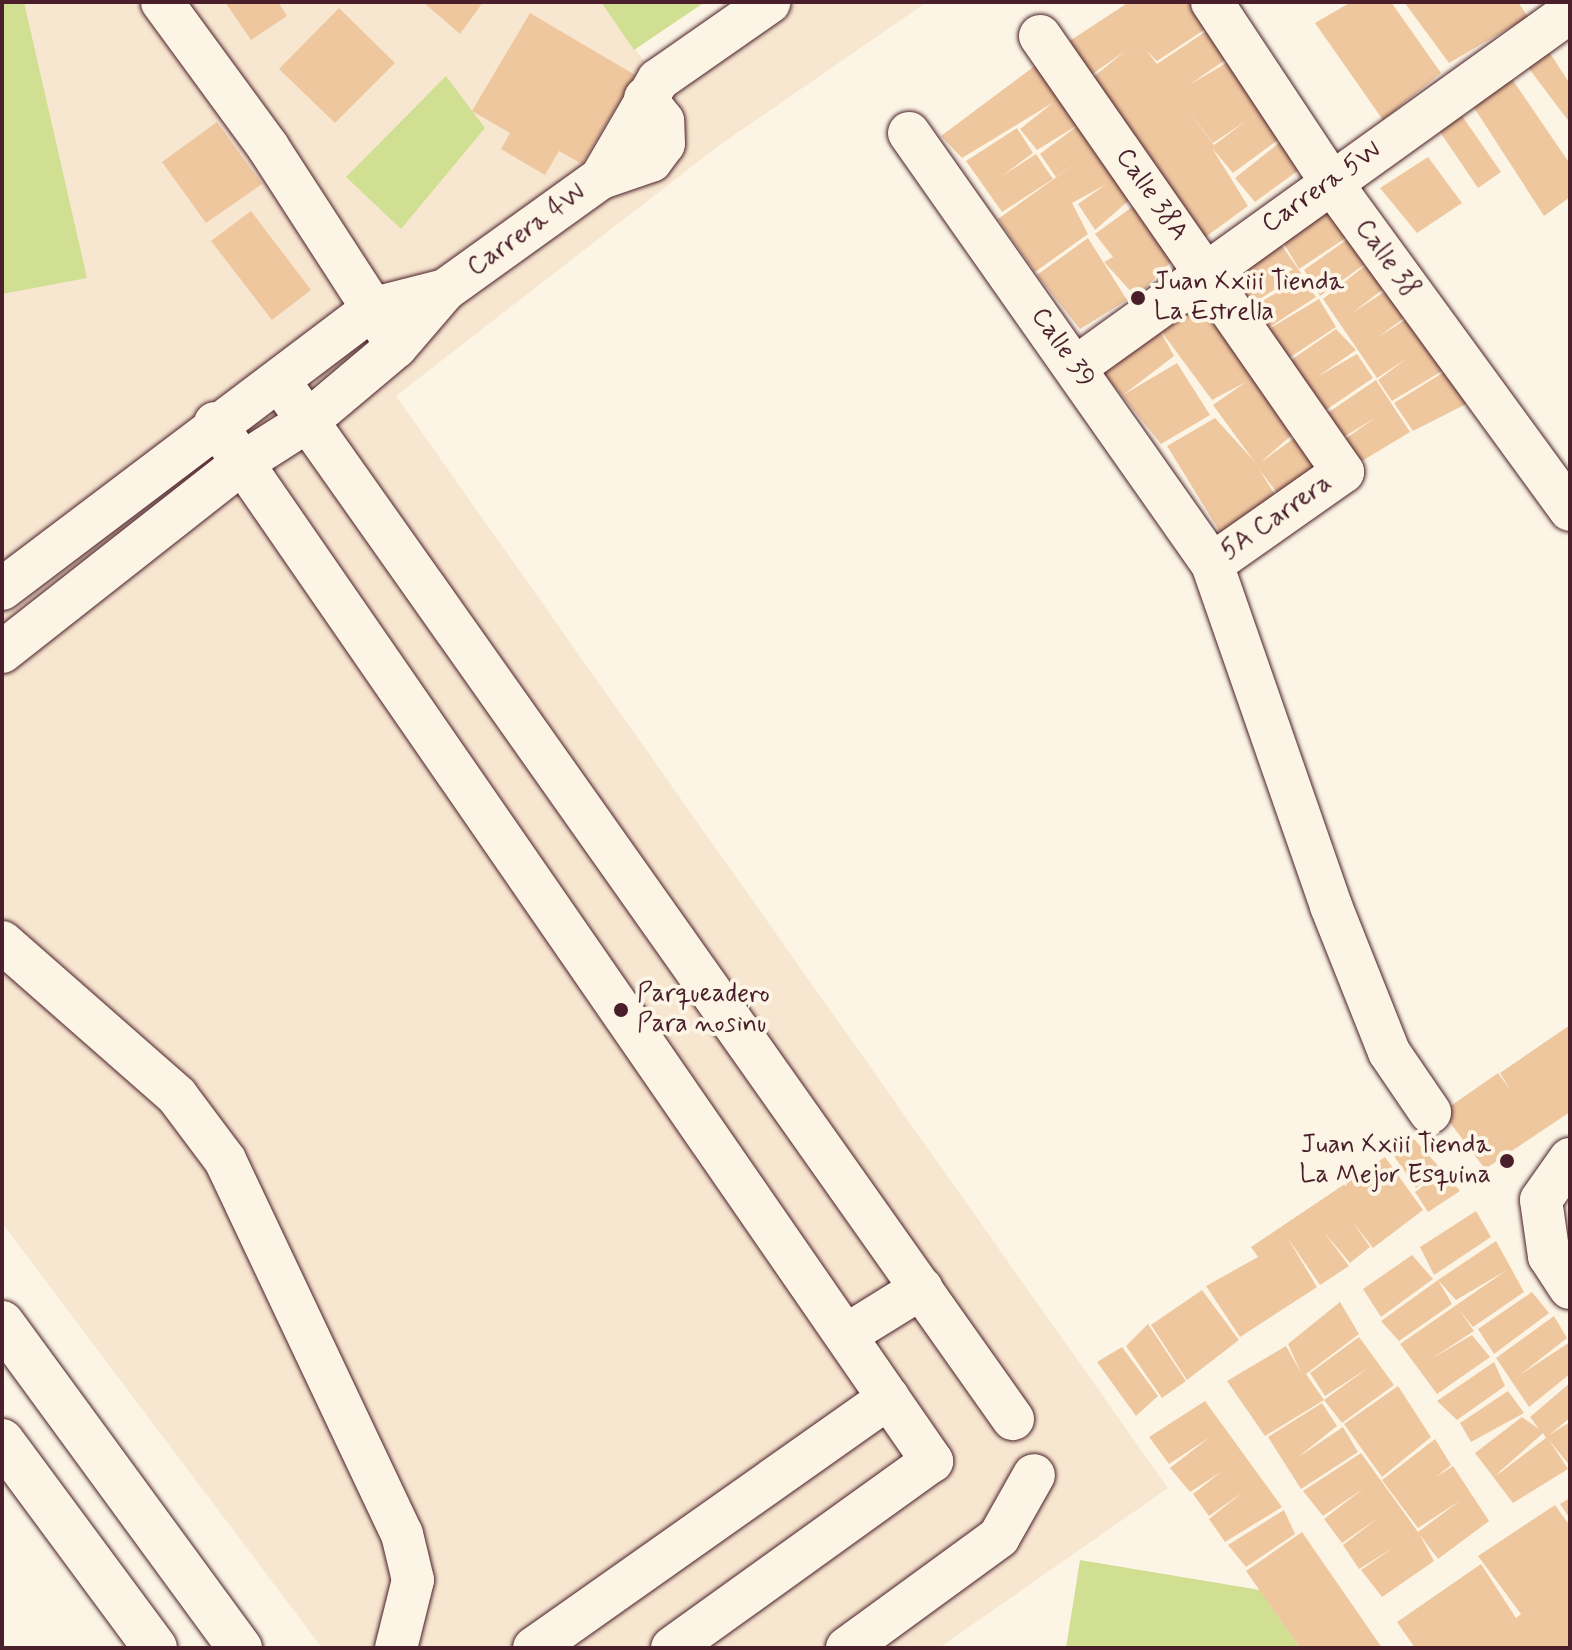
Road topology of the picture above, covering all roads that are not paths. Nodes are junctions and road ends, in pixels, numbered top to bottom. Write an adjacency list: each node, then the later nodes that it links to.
1 (162, 2): 10 (street)
2 (770, 2): 9 (street, Carrera 4W)
3 (1212, 2): 7 (street, Calle 38)
4 (1570, 12): 7 (street, Carrera 5W)
5 (1040, 36): 8 (street, Calle 38A)
6 (909, 133): 12 (street, Calle 39)
7 (1331, 182): 8 (street, Carrera 5W); 18 (street, Calle 38)
8 (1203, 271): 12 (street, Carrera 5W); 17 (street, Calle 38A)
9 (445, 290): 10 (street, Carrera 4W); 11 (street, Carrera 4W)
10 (374, 308): 11 (street); 13 (street)
11 (396, 347): 14 (street, Carrera 4W)
12 (1076, 367): 19 (street, Calle 39)
13 (280, 382): 14 (street); 15 (street)
14 (308, 421): 16 (street, Carrera 4W); 25 (street)
15 (215, 423): 16 (street); 20 (street)
16 (242, 463): 21 (street, Carrera 4W); 28 (street)
17 (1343, 472): 19 (street, 5A Carrera)
18 (1570, 510)
19 (1212, 564): 23 (street, Calle 39)
20 (2, 589)
21 (2, 652)
22 (2, 942): 35 (street)
23 (1430, 1112)
24 (1570, 1159): 26 (street)
25 (922, 1288): 28 (street); 30 (street)
26 (1570, 1288)
27 (2, 1323): 34 (main road)
28 (846, 1335): 29 (street)
29 (889, 1398): 36 (street); 37 (street)
30 (1013, 1419)
31 (2, 1441): 33 (main road)
32 (1034, 1475): 38 (street)
33 (155, 1648)
34 (240, 1648)
35 (396, 1648)
36 (534, 1648)
37 (672, 1648)
38 (847, 1648)

